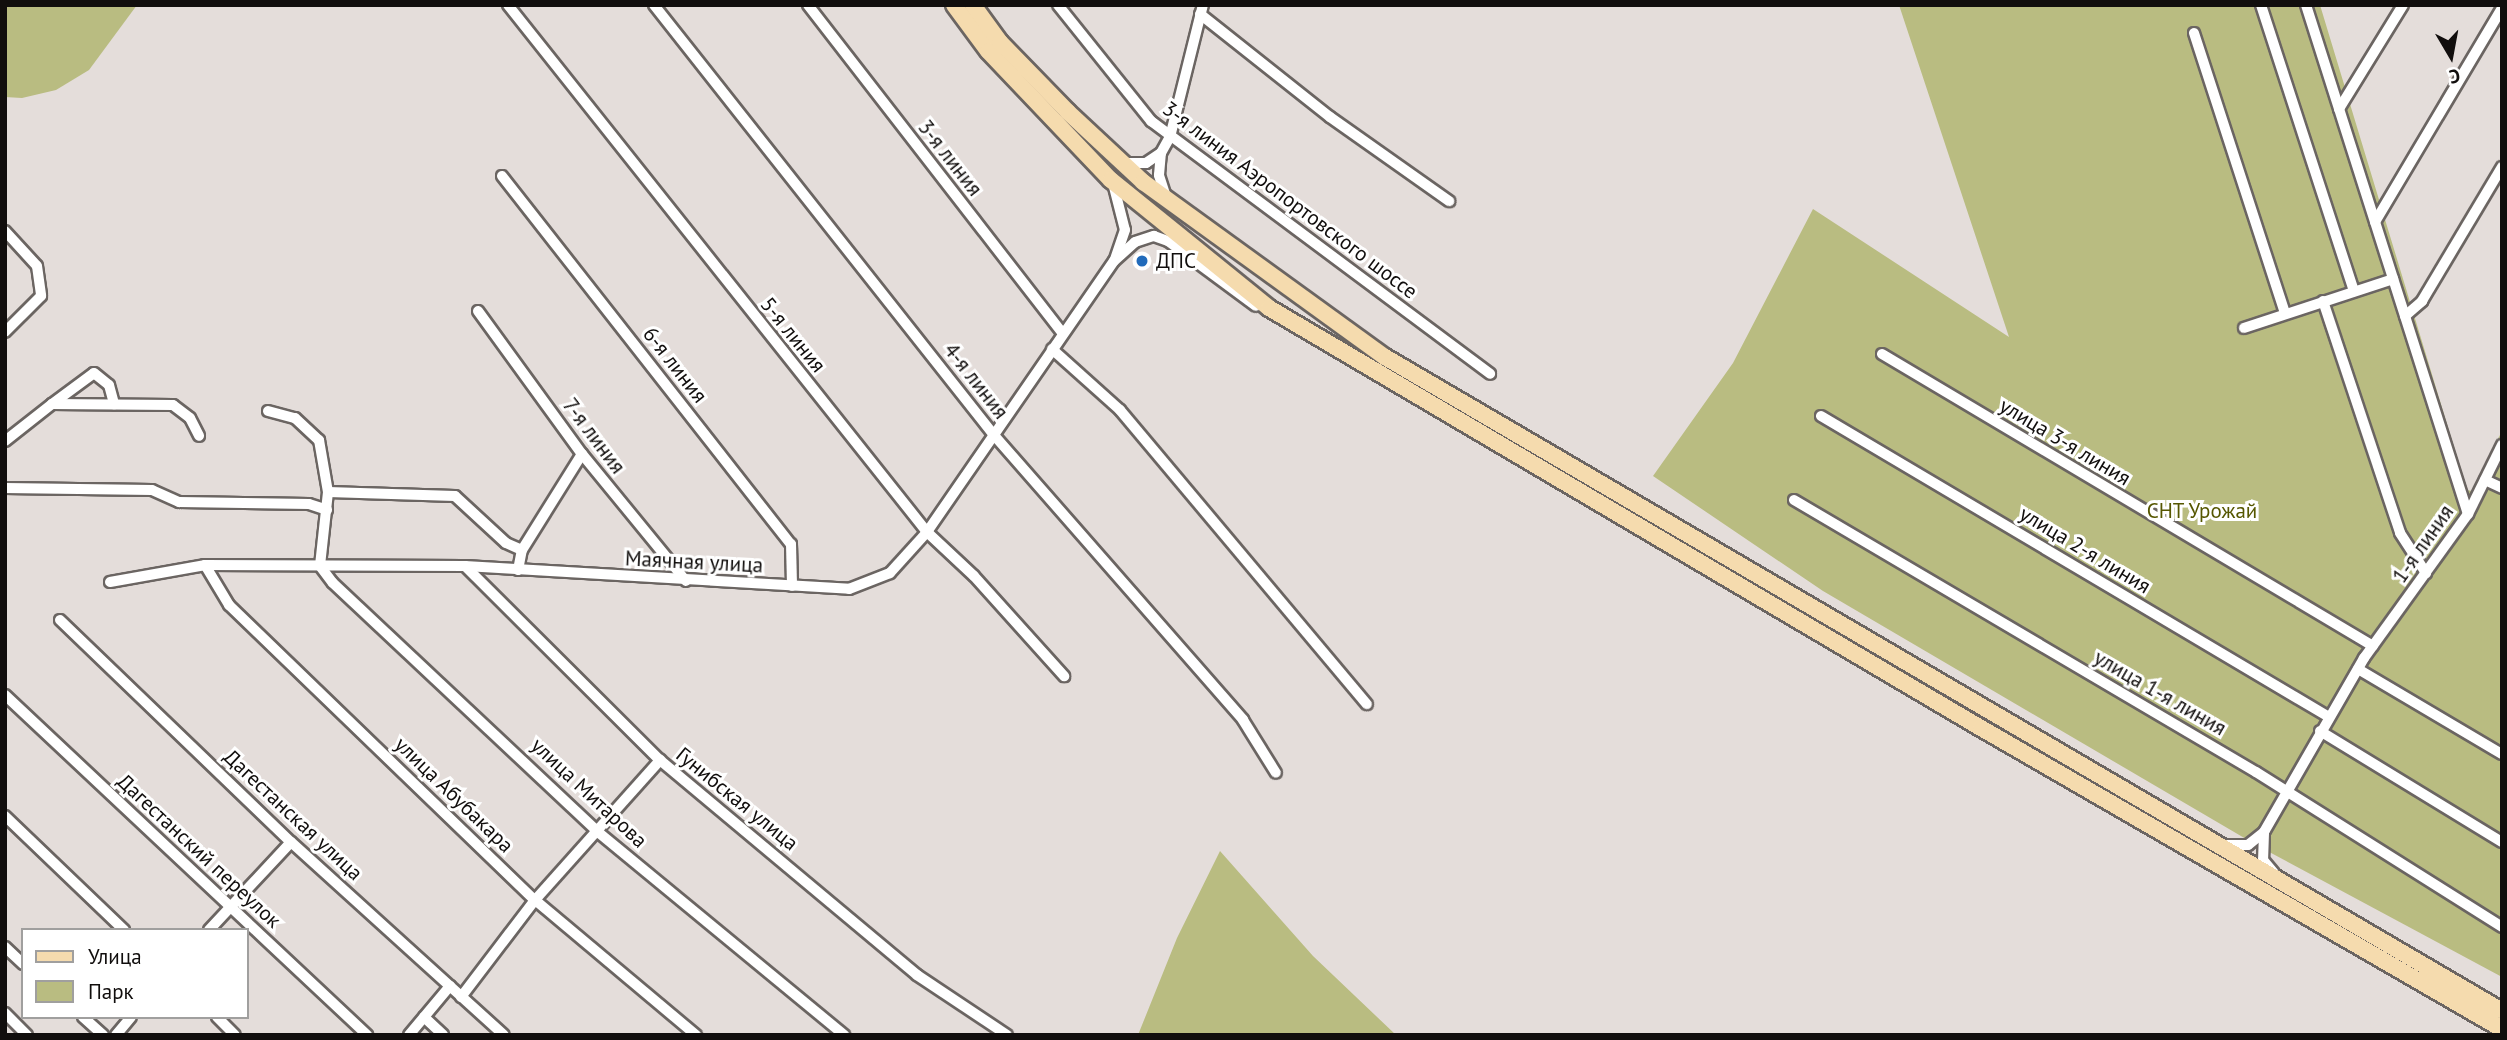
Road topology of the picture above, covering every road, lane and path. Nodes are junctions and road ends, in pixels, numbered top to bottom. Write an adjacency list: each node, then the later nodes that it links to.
1 (508, 5): 54 (street, 5-я линия)
2 (654, 5): 42 (street, 4-я линия)
3 (808, 5): 34 (street, 3-я линия)
4 (954, 5): 19 (main road)
5 (973, 5): 16 (main road)
6 (1058, 5): 14 (street, 3-я линия Аэропортовского шоссе)
7 (2261, 5): 26 (street)
8 (2403, 5): 13 (street)
9 (2307, 6): 13 (street)
10 (2502, 8): 22 (street)
11 (1202, 10): 14 (street); 20 (street)
12 (2194, 33): 29 (street)
13 (2339, 109): 22 (street)
14 (1170, 137): 15 (street); 37 (street, 3-я линия Аэропортовского шоссе)
15 (1161, 153): 16 (street); 21 (street)
16 (1122, 163): 21 (main road)
17 (2502, 167): 30 (street)
18 (502, 176): 63 (street, 6-я линия)
19 (1111, 180): 24 (street); 31 (main road)
20 (1449, 201)
21 (1169, 203): 79 (main road)
22 (2375, 222): 25 (street)
23 (5, 231): 33 (street)
24 (1114, 261): 31 (street); 34 (street, Маячная улица)
25 (2393, 279): 26 (street); 30 (street)
26 (2354, 291): 27 (street)
27 (2323, 301): 29 (street); 60 (street)
28 (478, 311): 46 (street, 7-я линия)
29 (2285, 313): 32 (street)
30 (2404, 316): 53 (street)
31 (1295, 324): 98 (main road)
32 (2244, 328)
33 (5, 332)
34 (1063, 334): 35 (street, Маячная улица)
35 (1052, 349): 42 (street, Маячная улица); 69 (street)
36 (1882, 354): 65 (street, улица 3-я линия)
37 (1490, 374)
38 (52, 404): 39 (street); 39 (street); 44 (street)
39 (114, 404): 43 (street)
40 (268, 411): 50 (street)
41 (1821, 416): 70 (street, улица 2-я линия)
42 (993, 434): 54 (street, Маячная улица); 74 (street, 4-я линия)
43 (199, 436)
44 (5, 441)
45 (2502, 445): 47 (street, 1-я линия)
46 (582, 454): 55 (street); 61 (street, 7-я линия)
47 (2485, 480): 49 (street); 53 (street, 1-я линия)
48 (5, 488): 52 (street)
49 (2502, 488)
50 (327, 492): 52 (street); 55 (street)
51 (1794, 500): 75 (street, улица 1-я линия)
52 (327, 510): 57 (street)
53 (2468, 514): 60 (street, 1-я линия)
54 (927, 532): 63 (street, Маячная улица); 67 (street, 5-я линия)
55 (522, 550): 59 (street)
56 (205, 565): 57 (street, Маячная улица); 62 (street, Маячная улица); 83 (street, улица Абубакара)
57 (320, 566): 58 (street, Маячная улица); 77 (street, улица Митарова)
58 (465, 566): 59 (street, Маячная улица); 73 (street, Гунибская улица)
59 (518, 570): 61 (street, Маячная улица)
60 (2426, 573): 65 (street, 1-я линия)
61 (686, 581): 63 (street, Маячная улица)
62 (110, 582)
63 (792, 586)
64 (60, 620): 80 (street, Дагестанская улица)
65 (2373, 646): 66 (street, 1-я линия)
66 (2358, 669): 70 (street, 1-я линия); 72 (street)
67 (1063, 676)
68 (5, 695): 84 (street, Дагестанский переулок)
69 (1367, 704)
70 (2329, 717): 71 (street, 1-я линия)
71 (2320, 731): 75 (street, 1-я линия); 81 (street)
72 (2502, 754)
73 (660, 760): 77 (street); 109 (street, Гунибская улица)
74 (1276, 773)
75 (2286, 794): 78 (street, 1-я линия); 85 (street, улица 1-я линия)
76 (5, 816): 86 (street)
77 (598, 832): 83 (street); 108 (street, улица Митарова)
78 (2264, 832): 79 (street); 82 (street)
79 (2207, 841): 82 (main road)
80 (292, 842): 84 (street); 90 (street, Дагестанская улица)
81 (2502, 842)
82 (2286, 886): 92 (main road)
83 (535, 900): 91 (street); 107 (street, улица Абубакара)
84 (230, 907): 87 (street); 103 (street, Дагестанский переулок)
85 (2502, 927)
86 (122, 928)
87 (211, 928)
88 (5, 947): 89 (street)
89 (21, 962)
90 (450, 986): 91 (street, Дагестанская улица); 94 (street)
91 (461, 997): 106 (street, Дагестанская улица)
92 (2502, 1011)
93 (5, 1013): 99 (street)
94 (424, 1017): 104 (street); 105 (street)
95 (85, 1019): 100 (street)
96 (129, 1019): 101 (street)
97 (219, 1019): 102 (street)
98 (2502, 1029)
99 (26, 1034)
100 (103, 1035)
101 (116, 1035)
102 (235, 1035)
103 (367, 1035)
104 (409, 1035)
105 (443, 1035)
106 (504, 1035)
107 (696, 1035)
108 (844, 1035)
109 (1007, 1035)

